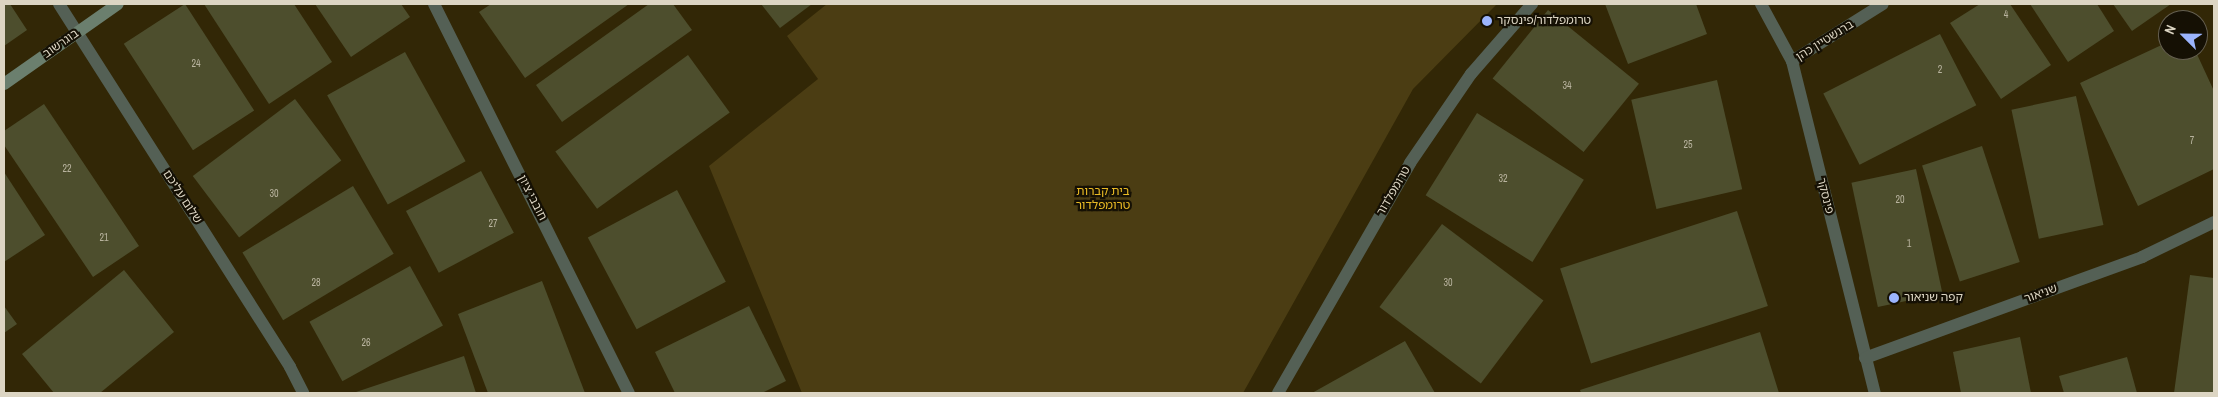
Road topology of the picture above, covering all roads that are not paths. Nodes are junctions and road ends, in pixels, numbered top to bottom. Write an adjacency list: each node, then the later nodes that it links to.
1 (59, 4): 7 (street, שלום עליכם)
2 (118, 4): 7 (street, בוגרשוב)
3 (434, 4): 13 (street, חובבי ציון)
4 (1532, 4): 14 (street, טרומפלדור)
5 (1761, 4): 8 (street, פינסקר)
6 (1883, 4): 8 (street, ברנשטיין כהן)
7 (77, 32): 9 (street, בוגרשוב); 12 (street, שלום עליכם)
8 (1792, 61): 11 (street, פינסקר)
9 (4, 84)
10 (2214, 222): 11 (street, שניאור)
11 (1865, 358): 15 (street, פינסקר)
12 (303, 393)
13 (629, 393)
14 (1278, 393)
15 (1875, 393)

